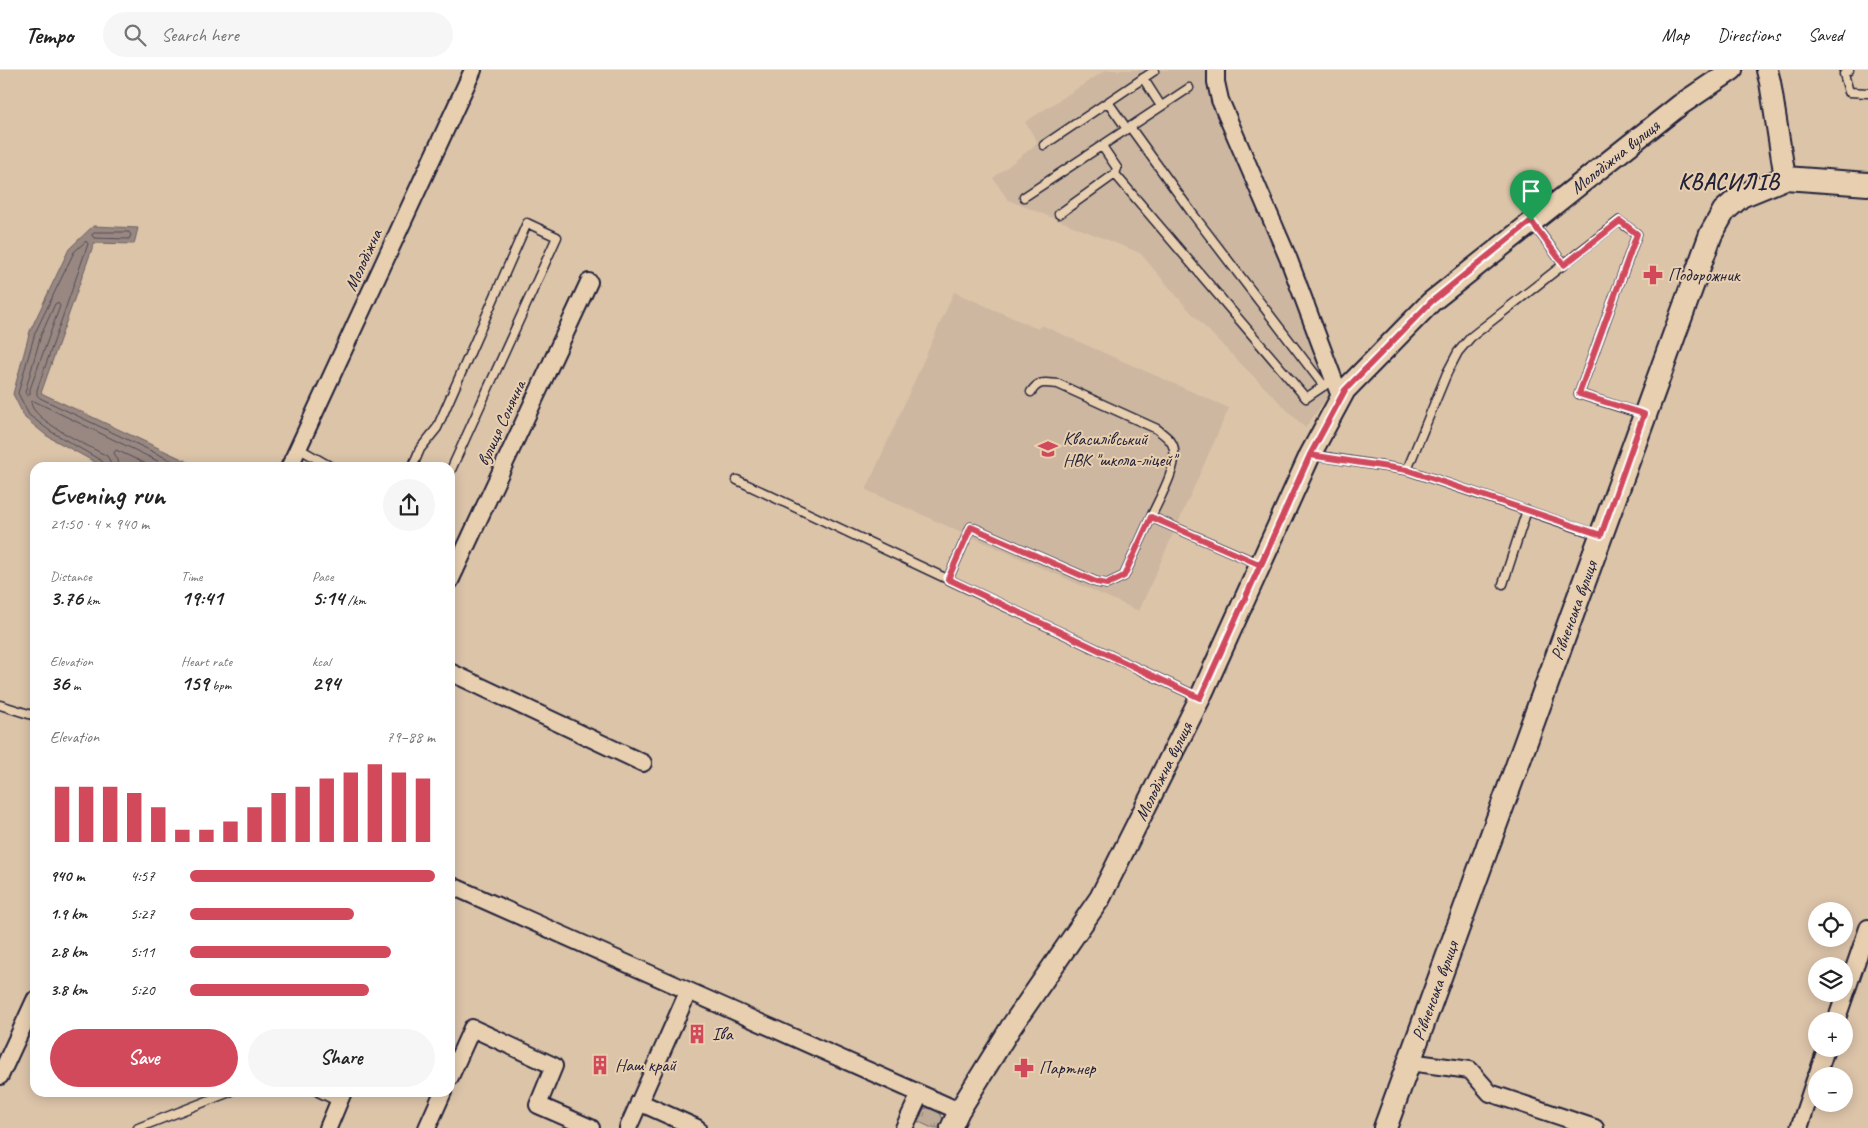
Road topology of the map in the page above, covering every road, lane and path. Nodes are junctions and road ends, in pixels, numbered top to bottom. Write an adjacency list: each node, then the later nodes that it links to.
1 (473, 70): 27 (street, Молодіжна)
2 (1216, 70): 23 (street)
3 (1732, 70): 20 (street, Молодіжна вулиця)
4 (1766, 70): 16 (street)
5 (1849, 70): 9 (lane)
6 (1154, 71): 7 (lane)
7 (1143, 78): 10 (lane); 11 (lane)
8 (1189, 88): 11 (lane)
9 (1868, 93)
10 (1108, 102): 12 (lane); 13 (lane)
11 (1161, 106): 12 (lane)
12 (1128, 128): 14 (lane); 23 (lane)
13 (1044, 145)
14 (1102, 146): 15 (lane); 18 (lane)
15 (1116, 174): 19 (lane); 23 (lane)
16 (1785, 178): 17 (main road, Рівненська вулиця); 26 (main road, Рівненська вулиця)
17 (1868, 184)
18 (1024, 197)
19 (1059, 214)
20 (1531, 221): 21 (lane); 25 (street, Молодіжна вулиця)
21 (1564, 265): 26 (lane); 33 (lane)
22 (589, 282): 39 (street, вулиця Сонячна)
23 (1329, 382): 25 (street)
24 (1031, 392): 36 (lane)
25 (1341, 399): 28 (street, Молодіжна вулиця)
26 (1644, 414): 37 (main road, Рівненська вулиця)
27 (298, 448): 29 (street, Молодіжна); 30 (lane)
28 (1310, 455): 33 (lane); 38 (street, Молодіжна вулиця)
29 (292, 462)
30 (322, 462)
31 (415, 462): 32 (lane)
32 (455, 462)
33 (1407, 470): 35 (lane)
34 (737, 480): 40 (lane)
35 (1527, 510): 37 (lane); 41 (lane)
36 (1151, 517): 38 (lane); 40 (lane)
37 (1601, 535): 52 (main road, Рівненська вулиця)
38 (1261, 565): 43 (street, Молодіжна вулиця)
39 (455, 571)
40 (948, 579): 43 (lane)
41 (1503, 584)
42 (455, 674): 46 (street)
43 (1200, 698): 61 (street, Молодіжна вулиця)
44 (0, 705): 45 (lane)
45 (30, 714)
46 (643, 763)
47 (455, 887): 49 (street)
48 (1868, 928): 51 (street)
49 (688, 992): 55 (street); 60 (street)
50 (30, 1011): 54 (street)
51 (1839, 1012)
52 (1409, 1062): 69 (main road, Рівненська вулиця); 70 (street)
53 (455, 1066): 65 (street)
54 (0, 1076)
55 (920, 1094): 61 (street); 68 (street)
56 (217, 1097): 62 (lane)
57 (341, 1097): 63 (street)
58 (441, 1097): 64 (street)
59 (1808, 1101): 71 (street)
60 (639, 1102): 66 (street); 67 (street)
61 (955, 1119)
62 (138, 1128)
63 (328, 1128)
64 (427, 1128)
65 (591, 1128)
66 (628, 1128)
67 (697, 1128)
68 (904, 1128)
69 (1385, 1128)
70 (1595, 1128)
71 (1799, 1128)

